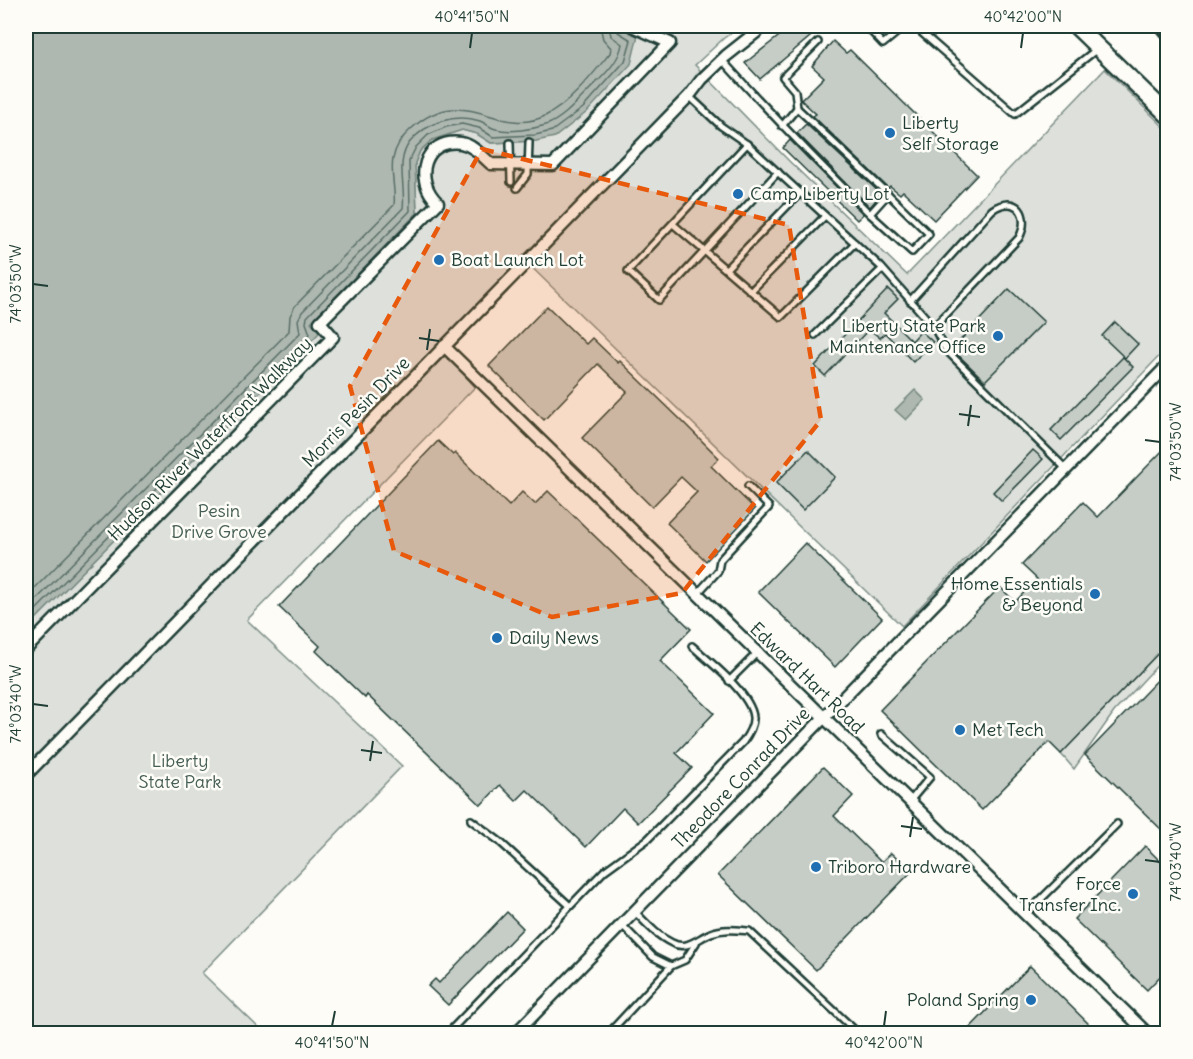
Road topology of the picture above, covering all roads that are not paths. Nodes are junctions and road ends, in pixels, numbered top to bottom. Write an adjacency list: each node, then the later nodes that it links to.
1 (632, 26): 20 (street, Hudson River Waterfront Walkway)
2 (764, 26): 11 (street, Morris Pesin Drive)
3 (866, 26): 4 (lane)
4 (905, 26)
5 (914, 26): 10 (lane)
6 (1076, 26): 10 (street)
7 (1158, 26): 8 (lane)
8 (1167, 38)
9 (818, 42): 13 (lane)
10 (1099, 48): 14 (street)
11 (722, 60): 12 (street, Morris Pesin Drive); 15 (lane)
12 (689, 96): 18 (lane); 37 (street, Morris Pesin Drive)
13 (797, 108): 15 (lane); 25 (lane)
14 (1167, 115)
15 (782, 126): 26 (lane)
16 (529, 142): 20 (lane)
17 (510, 143): 19 (lane)
18 (747, 144): 21 (lane); 28 (lane)
19 (510, 165): 20 (street, Hudson River Waterfront Walkway); 22 (lane); 43 (street, Hudson River Waterfront Walkway)
20 (528, 165): 23 (lane)
21 (778, 172): 24 (lane); 30 (lane)
22 (511, 182)
23 (517, 188)
24 (800, 193): 27 (lane); 31 (lane)
25 (888, 194): 26 (lane); 26 (lane)
26 (870, 214)
27 (825, 216): 29 (lane); 33 (lane)
28 (673, 224): 30 (lane); 30 (lane)
29 (855, 243): 32 (lane); 33 (lane)
30 (705, 251): 31 (lane)
31 (726, 269): 33 (lane)
32 (882, 269): 34 (lane); 36 (lane)
33 (751, 291)
34 (910, 301): 35 (lane); 35 (lane)
35 (934, 327): 39 (lane)
36 (815, 335)
37 (444, 346): 41 (street, Edward Hart Road); 48 (street, Morris Pesin Drive)
38 (1167, 365): 39 (street, Theodore Conrad Drive)
39 (1066, 469): 46 (street, Theodore Conrad Drive)
40 (748, 486): 41 (lane)
41 (698, 594): 44 (street, Edward Hart Road)
42 (692, 645): 45 (lane)
43 (26, 649)
44 (758, 652): 45 (lane); 46 (street, Edward Hart Road)
45 (729, 681): 52 (lane)
46 (824, 717): 49 (street, Edward Hart Road); 53 (street, Theodore Conrad Drive)
47 (881, 734): 49 (lane)
48 (26, 775)
49 (910, 801): 54 (street, Edward Hart Road)
50 (471, 820): 52 (lane)
51 (1117, 824): 54 (lane)
52 (569, 905): 58 (lane)
53 (634, 912): 55 (street, Theodore Conrad Drive); 56 (lane)
54 (1026, 914): 62 (street, Edward Hart Road)
55 (622, 924): 57 (lane); 59 (street, Theodore Conrad Drive)
56 (696, 943): 57 (lane); 61 (lane)
57 (671, 966): 60 (lane)
58 (447, 1034)
59 (515, 1034)
60 (608, 1034)
61 (859, 1034)
62 (1148, 1034)

